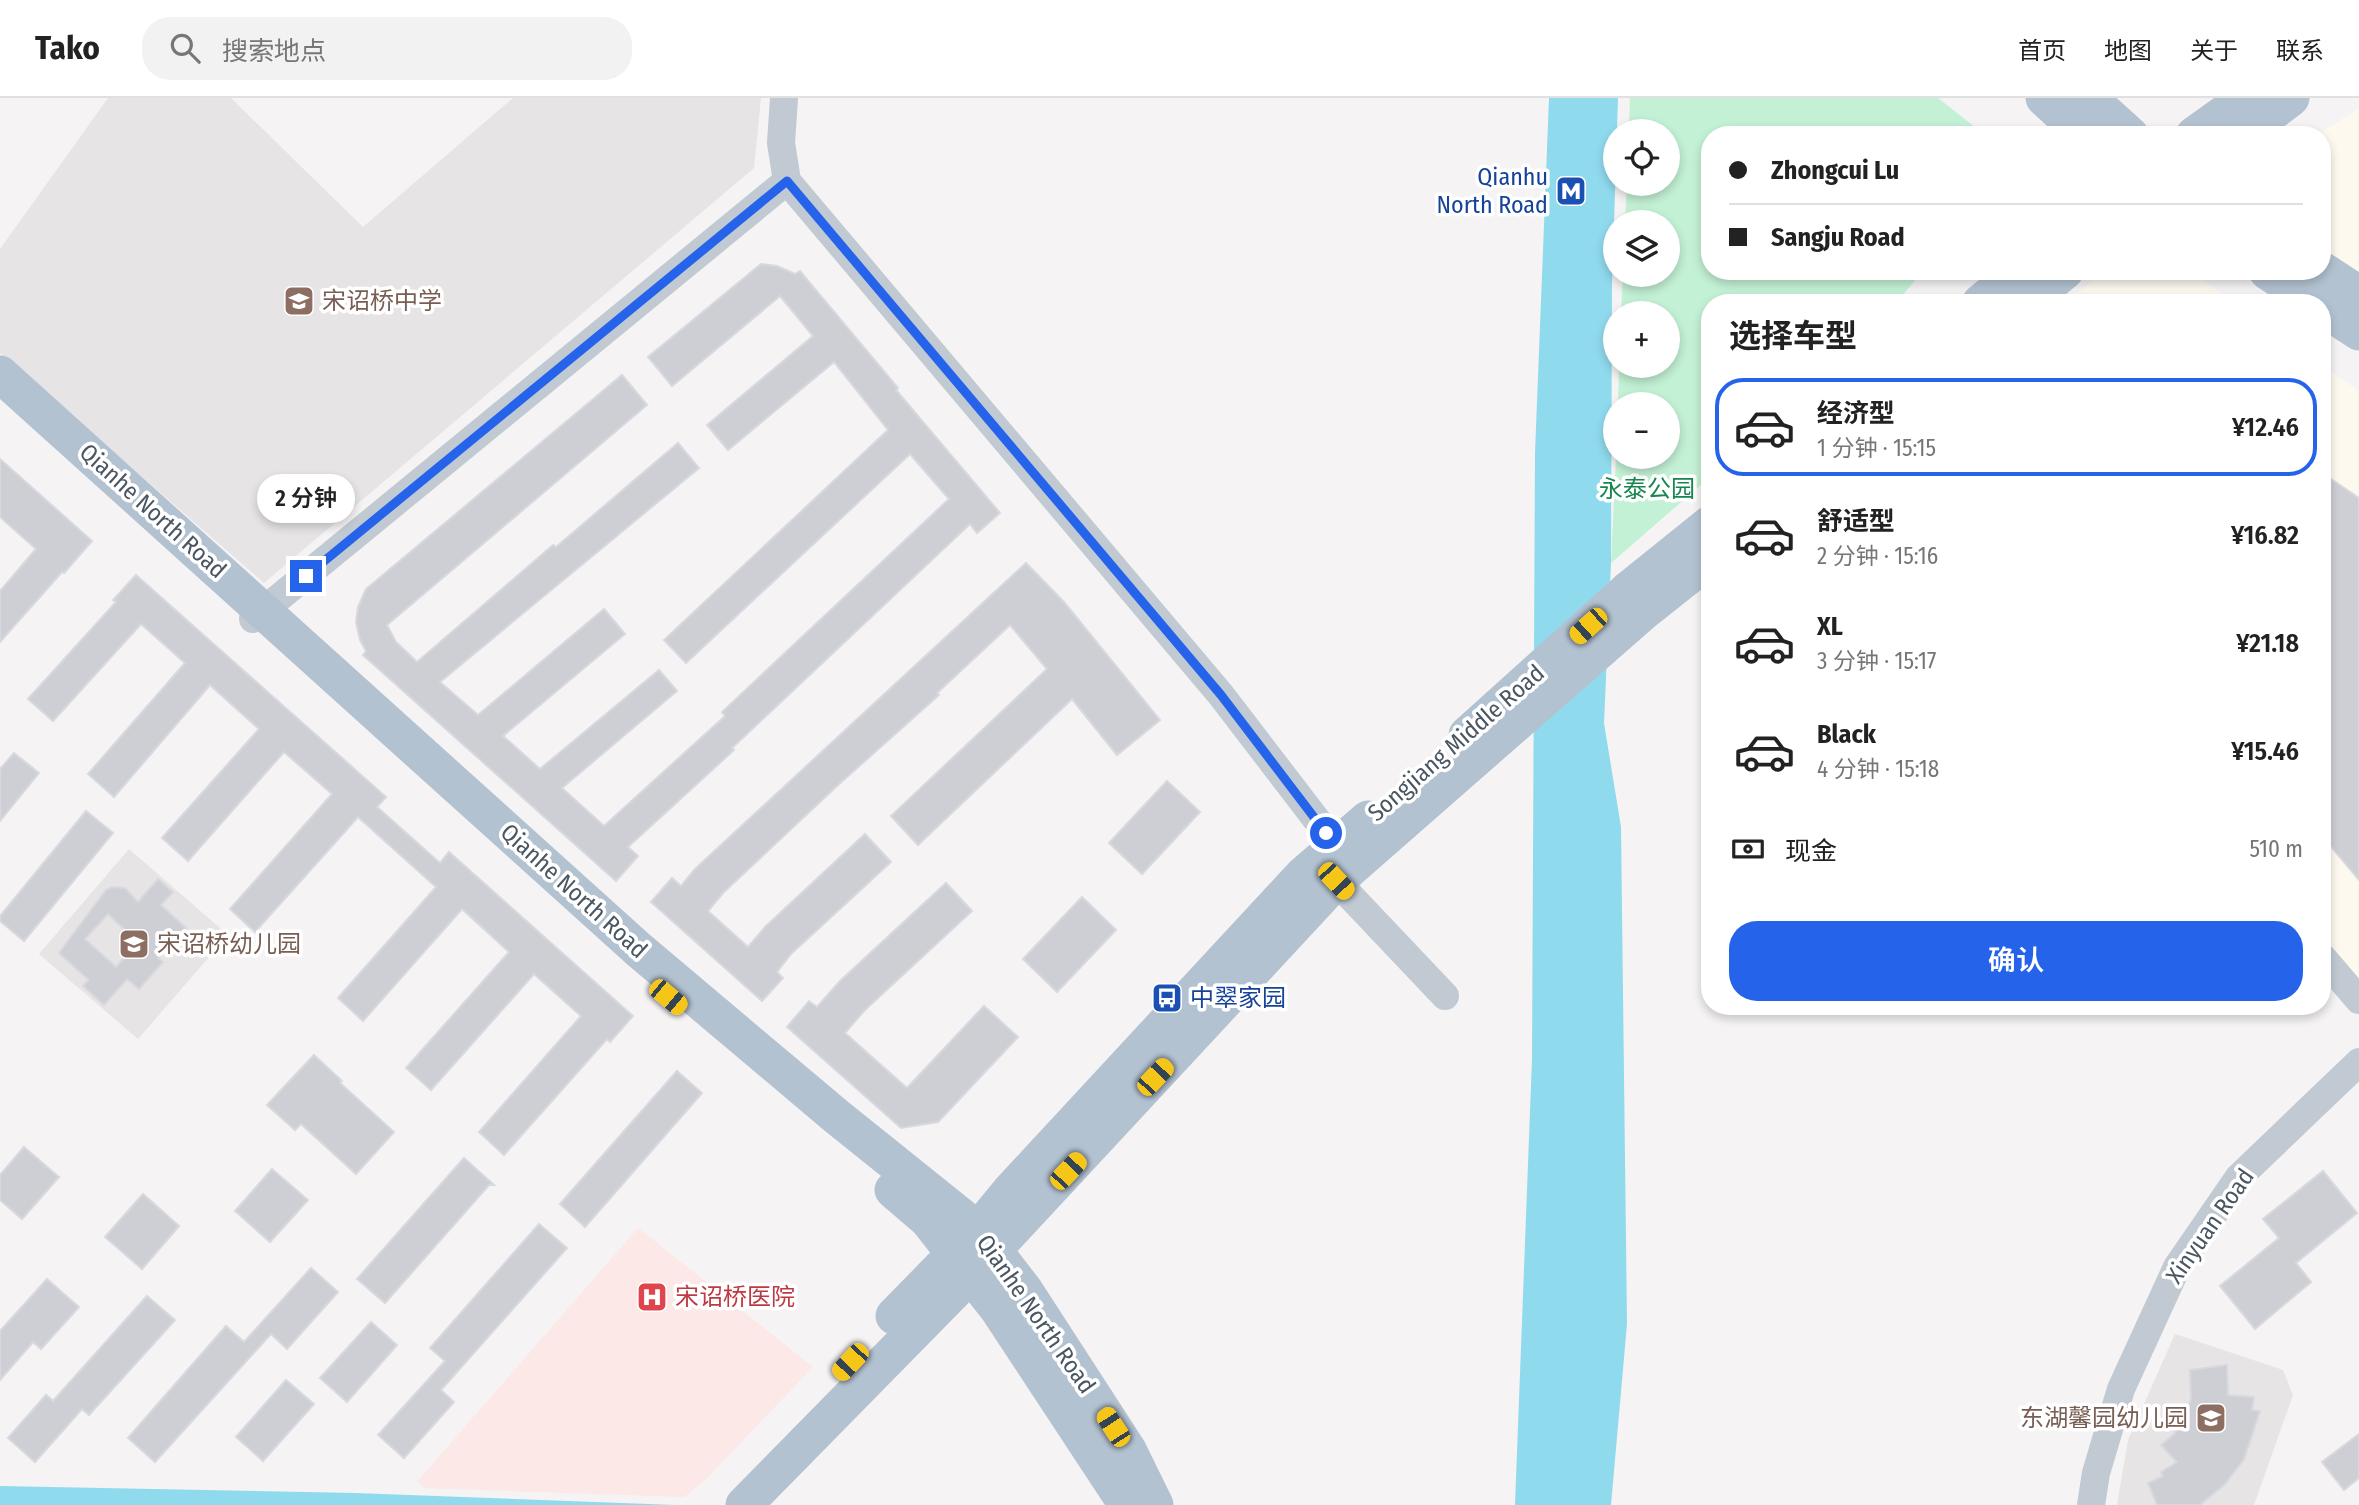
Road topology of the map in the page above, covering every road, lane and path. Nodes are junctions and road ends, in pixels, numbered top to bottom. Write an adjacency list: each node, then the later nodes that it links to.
1 (785, 98): 10 (street)
2 (2044, 98): 6 (main road)
3 (2089, 98): 7 (main road)
4 (2246, 98): 8 (main road)
5 (2291, 98): 9 (main road)
6 (2074, 126)
7 (2120, 126)
8 (2207, 126)
9 (2254, 126)
10 (787, 181): 26 (street); 27 (street)
11 (2331, 276): 18 (main road)
12 (2008, 280): 15 (main road)
13 (2054, 280): 16 (main road)
14 (2280, 280): 17 (main road)
15 (1991, 294)
16 (2037, 294)
17 (2302, 294)
18 (2359, 294)
19 (2331, 314): 20 (main road)
20 (2359, 332)
21 (0, 374): 26 (main road, Qianhe North Road)
22 (0, 392): 26 (main road, Qianhe North Road)
23 (1701, 533): 25 (main road, Songjiang Middle Road)
24 (1701, 564): 25 (main road, Songjiang Middle Road)
25 (1635, 602): 27 (main road, Songjiang Middle Road, bridge)
26 (258, 615): 32 (main road, Qianhe North Road)
27 (1341, 864): 29 (street); 32 (main road, Songjiang Middle Road)
28 (2331, 967): 30 (street)
29 (1445, 996)
30 (2359, 1000)
31 (2359, 1062): 35 (street, Xinyuan Road)
32 (974, 1251): 33 (main road, Songjiang Middle Road); 34 (main road, Qianhe North Road)
33 (733, 1502)
34 (1140, 1504)
35 (2091, 1505)

